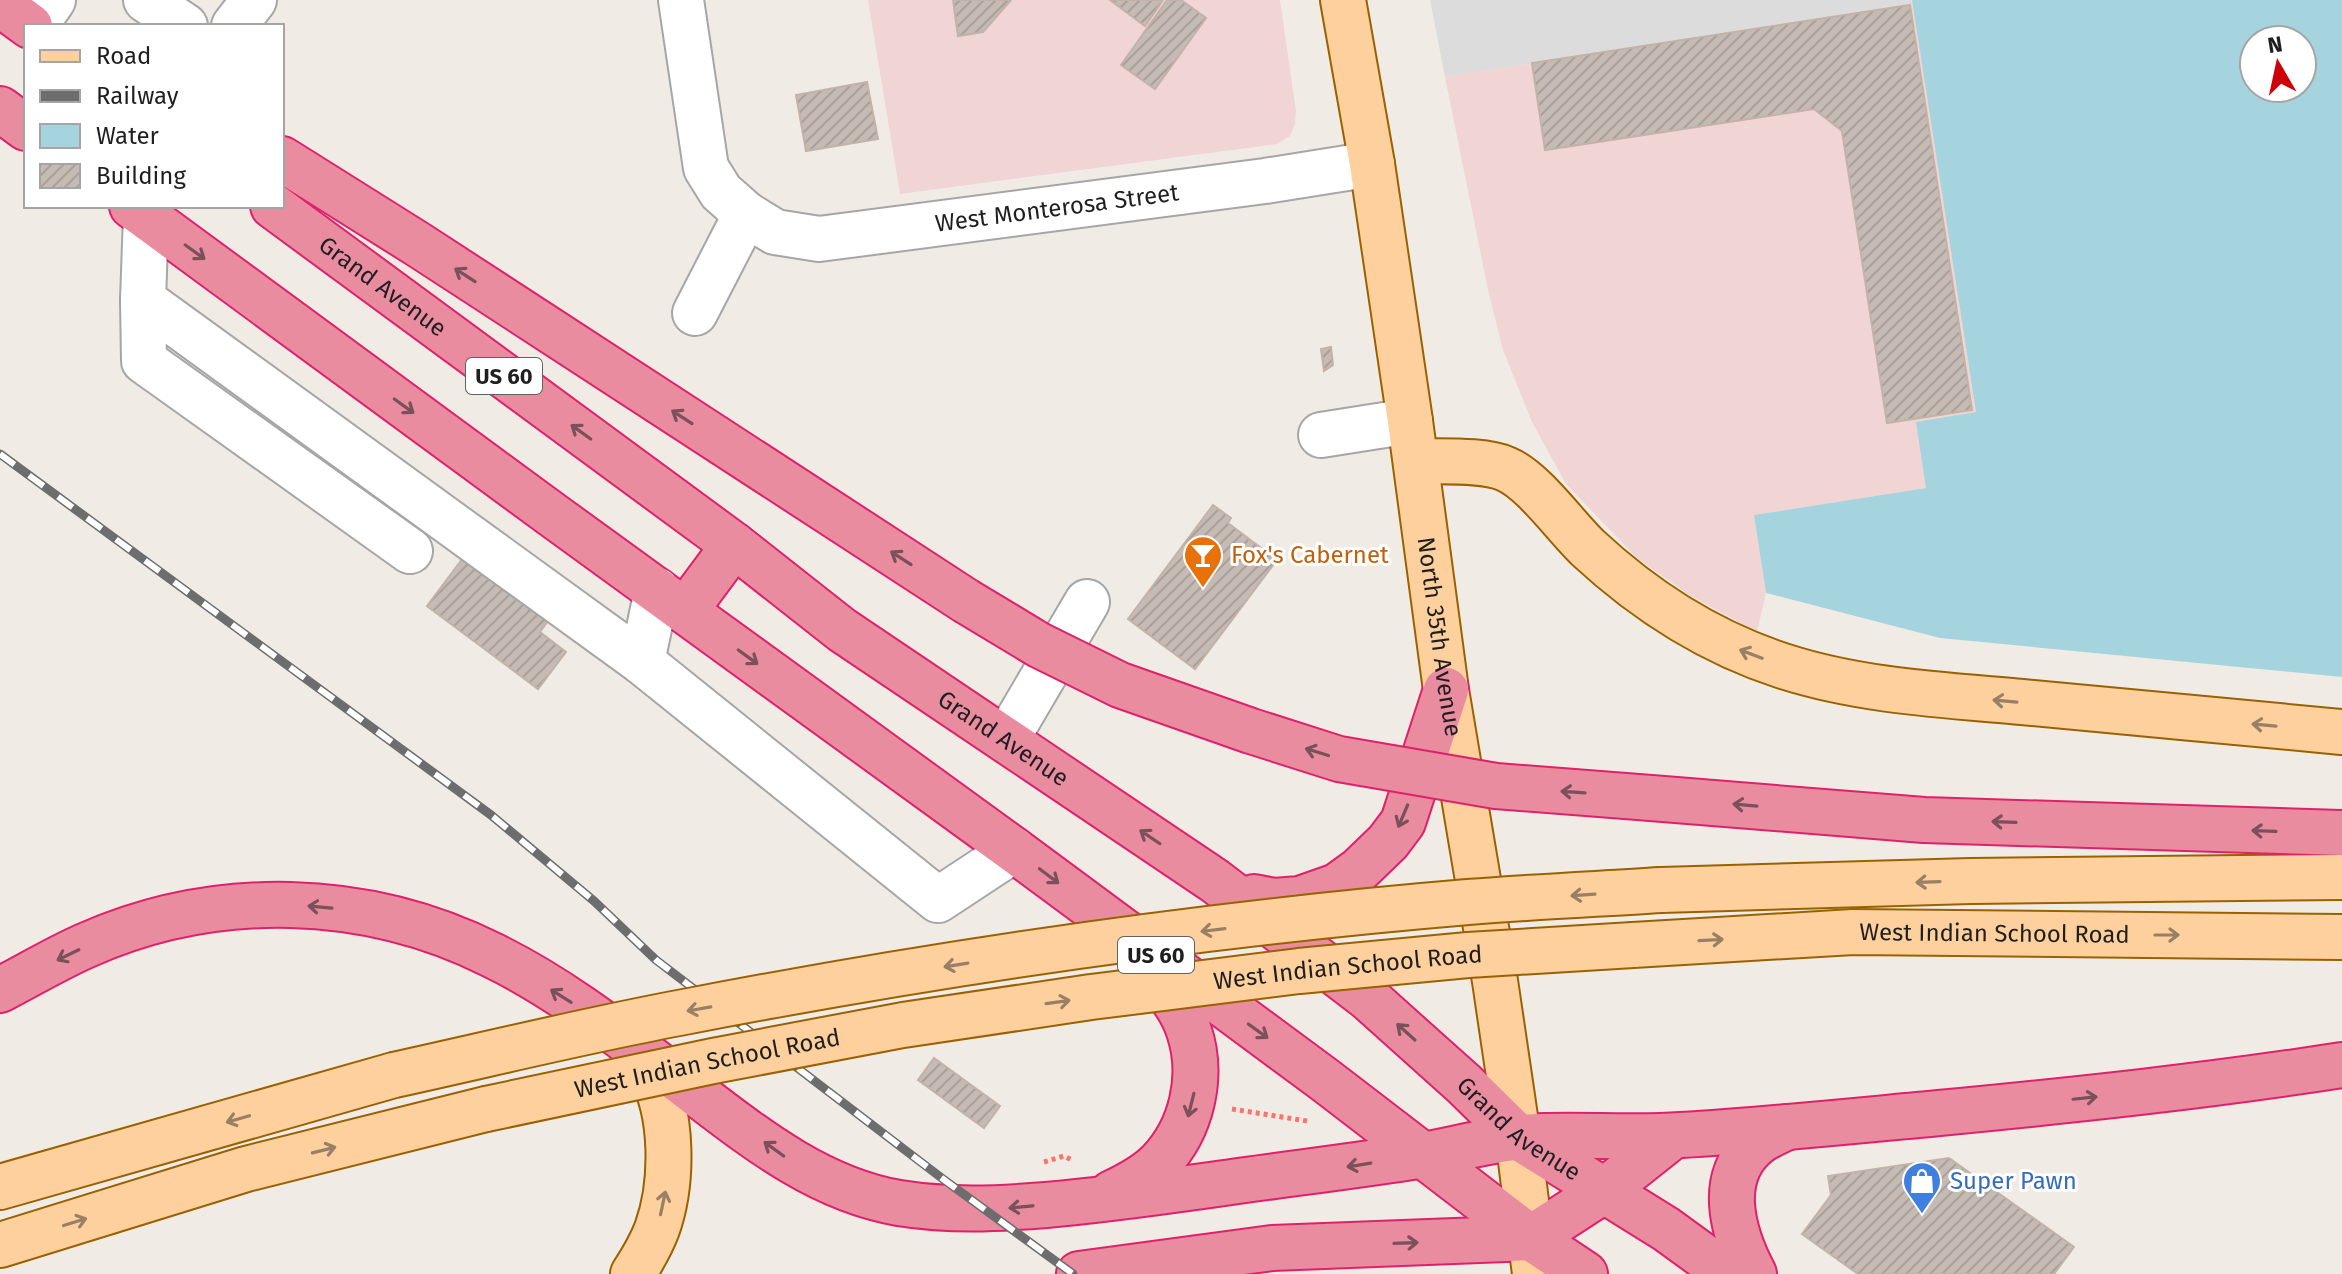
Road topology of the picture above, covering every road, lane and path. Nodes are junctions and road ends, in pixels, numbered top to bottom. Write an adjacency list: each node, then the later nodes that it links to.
1 (53, 0): 8 (street)
2 (146, 0): 9 (street)
3 (254, 0): 10 (street)
4 (681, 0): 17 (street, West Monterosa Street)
5 (1343, 0): 14 (main road, North 35th Avenue)
6 (0, 4): 7 (highway)
7 (30, 24)
8 (35, 24)
9 (182, 24)
10 (236, 24)
11 (0, 109): 12 (highway)
12 (24, 127)
13 (284, 160): 30 (highway, one-way to 13, bridge)
14 (1372, 164): 17 (street, West Monterosa Street); 21 (main road, North 35th Avenue)
15 (276, 208): 22 (highway, Grand Avenue / US 60, one-way to 15)
16 (139, 211): 18 (street); 24 (highway, US 60, one-way to 24)
17 (746, 214): 19 (street)
18 (143, 300): 23 (street); 26 (street)
19 (695, 313)
20 (1321, 435): 21 (street)
21 (1413, 441): 27 (main road, North 35th Avenue); 28 (main road, one-way to 21)
22 (734, 545): 24 (highway); 29 (highway, Grand Avenue / US 60)
23 (410, 551)
24 (671, 601): 26 (street); 31 (highway, US 60, one-way to 31)
25 (1087, 602): 29 (street)
26 (642, 662): 31 (street)
27 (1446, 690): 33 (highway, one-way to 33); 43 (main road, North 35th Avenue)
28 (2342, 732)
29 (1006, 740): 33 (highway, Grand Avenue / US 60, one-way to 29)
30 (2342, 833)
31 (1014, 850): 34 (highway, US 60, one-way to 34)
32 (2342, 877): 45 (main road, West Indian School Road, one-way to 45, bridge)
33 (1215, 881): 43 (highway, Grand Avenue / US 60, one-way to 33)
34 (1104, 917): 44 (highway, US 60, one-way to 44); 47 (highway, one-way to 47)
35 (2342, 937): 48 (main road, West Indian School Road, one-way to 35, bridge)
36 (0, 990): 37 (highway, one-way to 36)
37 (626, 1039): 47 (highway, one-way to 37); 50 (main road, one-way to 37)
38 (2342, 1065): 41 (highway, one-way to 38)
39 (1220, 1107): 40 (path)
40 (1307, 1121)
41 (1787, 1127): 42 (highway); 54 (highway)
42 (1673, 1136): 43 (highway); 46 (highway)
43 (1518, 1137): 44 (highway); 46 (highway, Grand Avenue / US 60); 49 (main road, North 35th Avenue)
44 (1423, 1155): 47 (highway, one-way to 47); 49 (highway, US 60)
45 (0, 1187)
46 (1605, 1190): 49 (highway); 53 (highway, Grand Avenue / US 60)
47 (1099, 1201)
48 (0, 1245)
49 (1533, 1256): 51 (highway, one-way to 49); 52 (highway, US 60)
50 (633, 1274)
51 (1079, 1274)
52 (1585, 1274)
53 (1728, 1274)
54 (1754, 1274)

